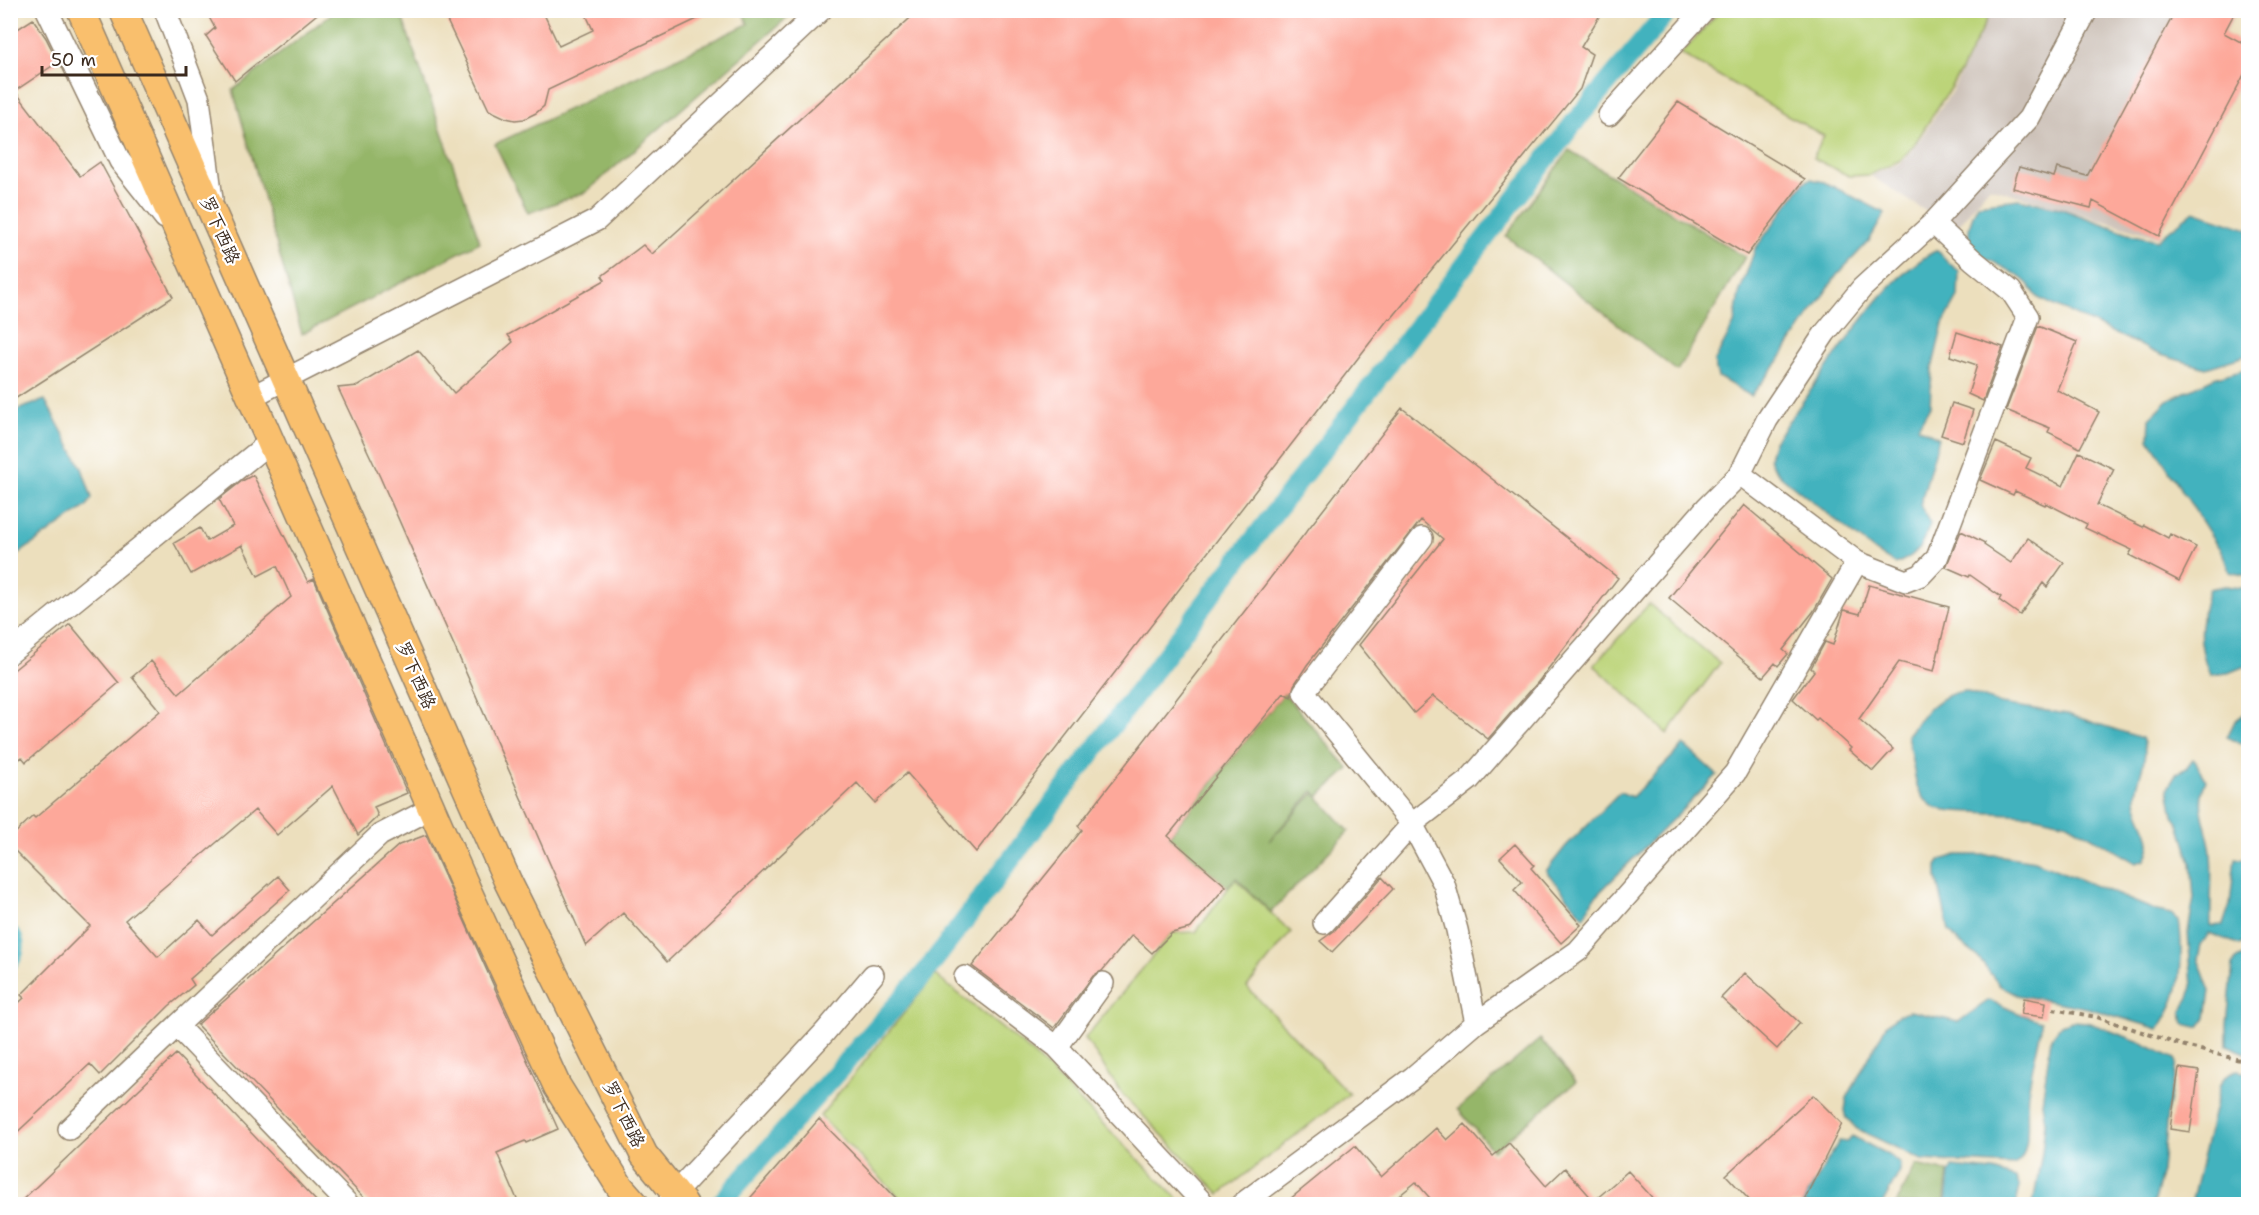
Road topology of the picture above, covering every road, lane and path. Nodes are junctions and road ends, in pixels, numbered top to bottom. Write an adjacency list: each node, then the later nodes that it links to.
1 (47, 10): 11 (street)
2 (81, 10): 11 (main road)
3 (123, 10): 9 (main road, 罗下西路)
4 (165, 10): 9 (street)
5 (821, 10): 12 (street)
6 (1704, 10): 8 (street)
7 (2087, 10): 10 (street)
8 (1609, 115)
9 (215, 220): 12 (main road, 罗下西路)
10 (1934, 223): 15 (street); 17 (street)
11 (182, 238): 13 (main road)
12 (286, 379): 13 (street); 31 (main road, 罗下西路)
13 (251, 397): 14 (main road)
14 (271, 441): 18 (street); 19 (main road)
15 (1740, 474): 17 (street); 20 (street)
16 (1422, 538): 20 (street)
17 (1857, 562): 26 (street)
18 (10, 653)
19 (432, 808): 27 (street); 33 (main road)
20 (1412, 824): 21 (street); 26 (street)
21 (1324, 923)
22 (873, 975): 31 (street)
23 (965, 977): 28 (street)
24 (1103, 982): 28 (street)
25 (2053, 1009): 29 (path)
26 (1476, 1023): 35 (street)
27 (177, 1026): 30 (street); 32 (street)
28 (1057, 1047): 34 (street)
29 (2248, 1062)
30 (69, 1129)
31 (675, 1201)
32 (348, 1204)
33 (635, 1204)
34 (1204, 1204)
35 (1242, 1204)

